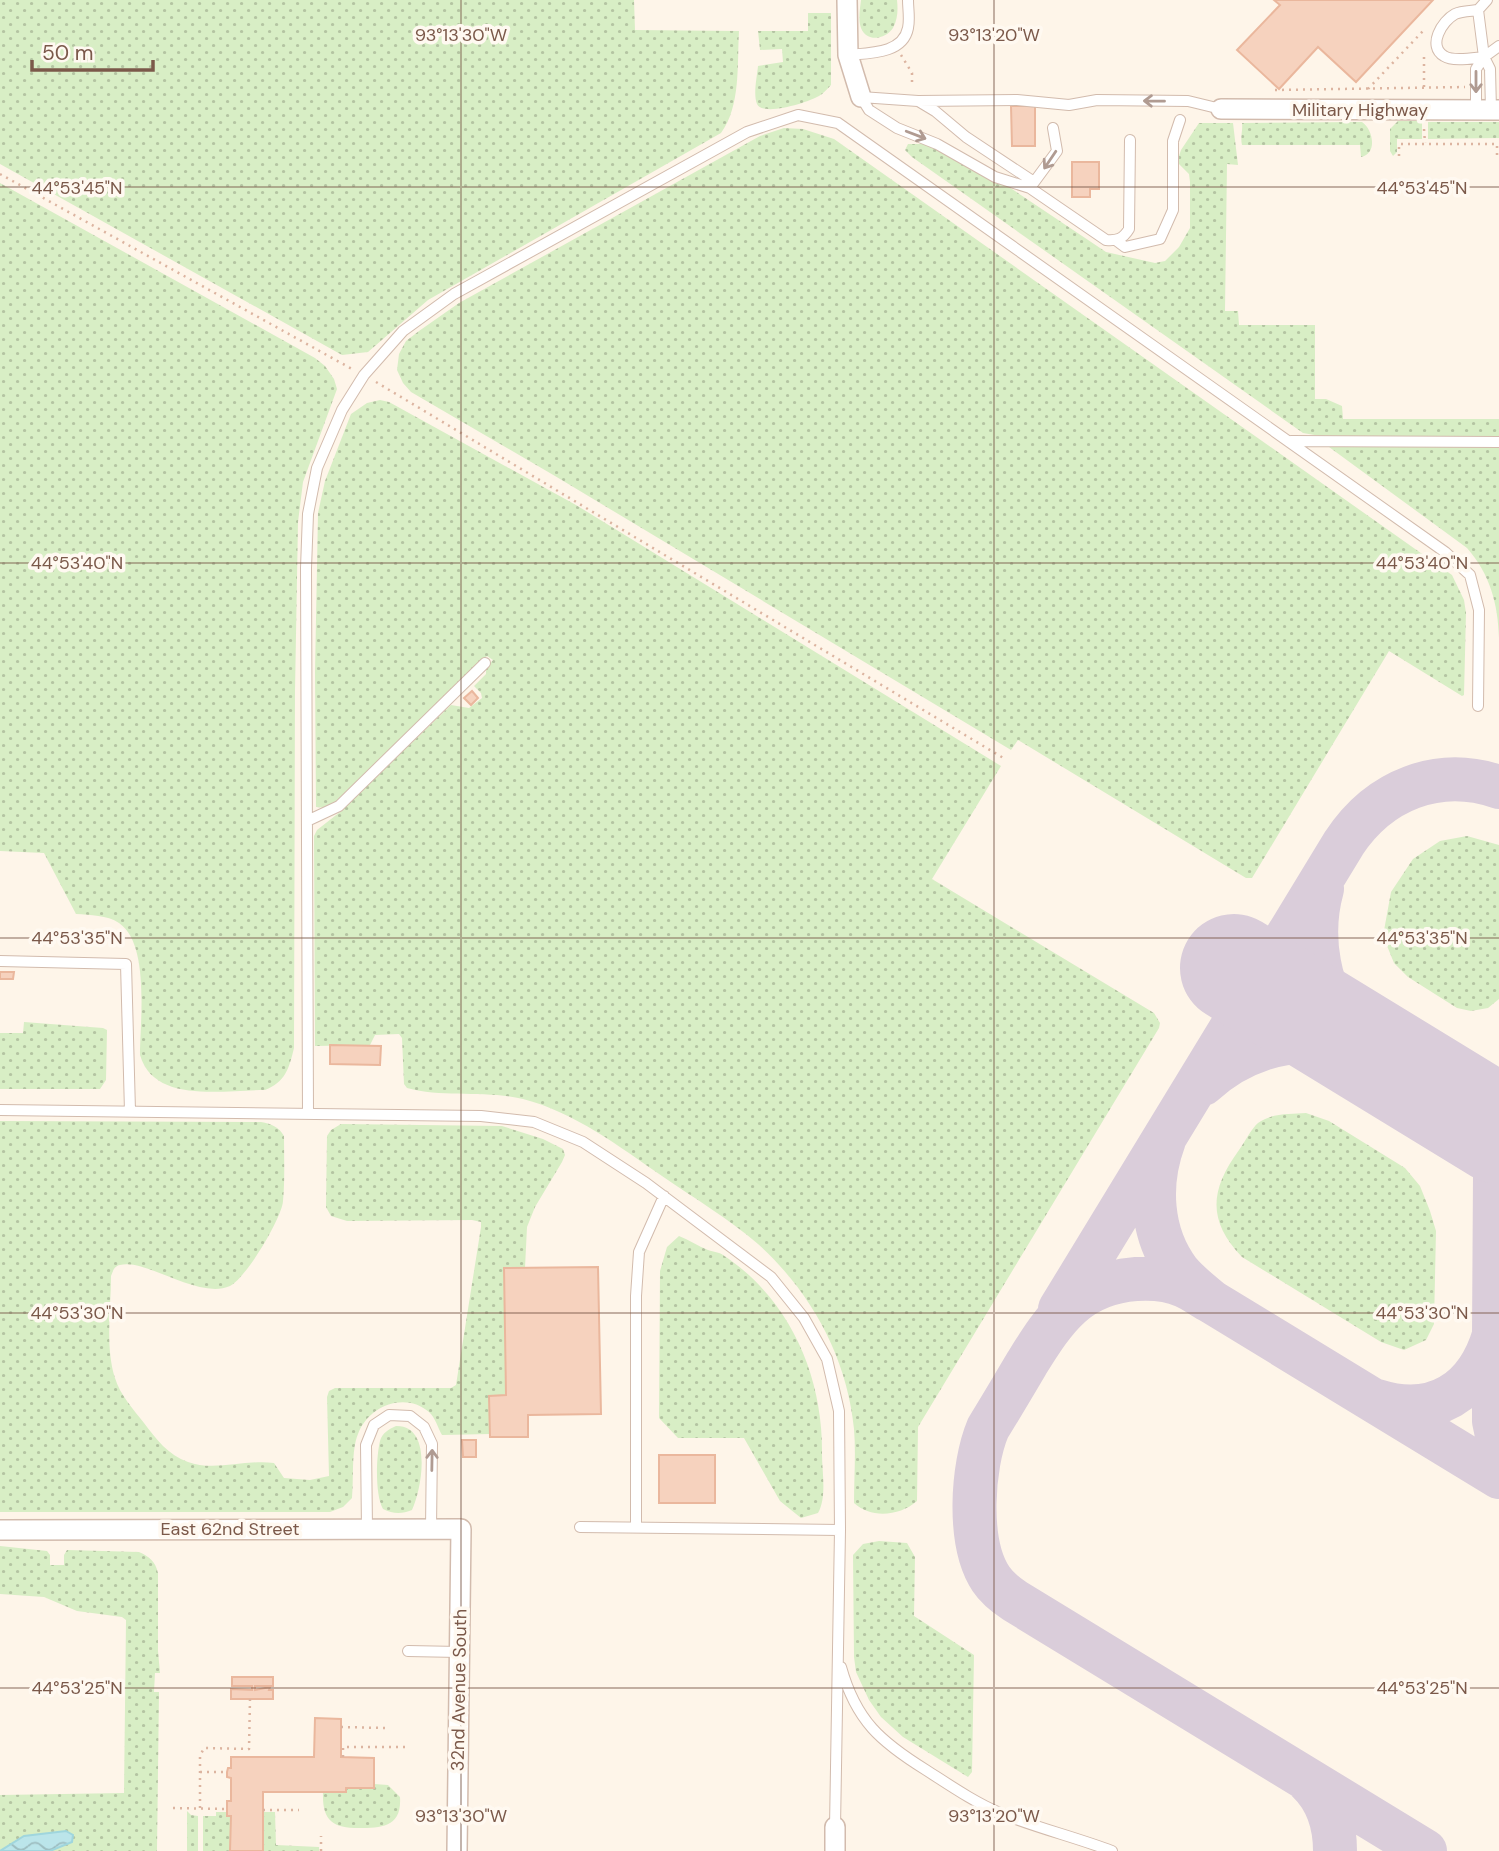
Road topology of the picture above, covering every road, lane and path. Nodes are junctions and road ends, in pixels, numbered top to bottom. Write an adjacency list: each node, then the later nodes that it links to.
1 (847, 0): 9 (street)
2 (908, 0): 7 (lane)
3 (1487, 0): 4 (lane)
4 (1478, 10): 10 (lane); 10 (lane)
5 (1424, 40): 12 (path)
6 (1499, 46): 10 (lane)
7 (895, 47): 9 (lane); 15 (path)
8 (1425, 49): 13 (path)
9 (848, 55): 16 (street)
10 (1484, 57): 11 (lane, one-way to 11); 20 (lane)
11 (1476, 87): 13 (path); 20 (lane)
12 (1368, 89): 13 (path); 14 (path)
13 (1424, 89)
14 (1275, 90)
15 (912, 91)
16 (861, 97): 17 (lane); 28 (lane, one-way to 28)
17 (918, 101): 18 (lane, one-way to 17); 28 (lane)
18 (1221, 109): 19 (street, Military Highway)
19 (1423, 110): 20 (street, Military Highway); 24 (path)
20 (1489, 110)
21 (1180, 120): 29 (lane)
22 (1053, 128): 28 (lane, one-way to 28)
23 (1130, 140): 29 (lane)
24 (1425, 143): 25 (path); 26 (path)
25 (1399, 156)
26 (1497, 156)
27 (0, 174): 30 (path)
28 (1032, 185): 29 (lane)
29 (1117, 241)
30 (364, 375): 31 (lane); 35 (path); 36 (lane)
31 (1291, 442): 32 (lane); 34 (lane)
32 (1499, 442)
33 (485, 663): 36 (lane)
34 (1478, 706)
35 (1005, 759)
36 (307, 821): 40 (lane)
37 (0, 961): 39 (lane)
38 (0, 1110): 39 (lane)
39 (130, 1111): 40 (lane)
40 (308, 1112): 41 (lane)
41 (664, 1196): 44 (lane); 48 (lane)
42 (580, 1527): 44 (lane)
43 (367, 1528): 45 (street, East 62nd Street); 45 (lane, one-way to 43); 47 (street, East 62nd Street)
44 (636, 1528): 48 (lane)
45 (431, 1529): 46 (street, East 62nd Street)
46 (461, 1529): 50 (street, 32nd Avenue South)
47 (0, 1530)
48 (841, 1530): 51 (lane)
49 (408, 1651): 50 (lane)
50 (459, 1652): 67 (street, 32nd Avenue South)
51 (837, 1655): 64 (lane); 69 (lane)
52 (250, 1699): 57 (path)
53 (341, 1727): 54 (path)
54 (385, 1728)
55 (408, 1747): 56 (path)
56 (343, 1757)
57 (200, 1772): 58 (path); 60 (path)
58 (228, 1772)
59 (173, 1808): 60 (path)
60 (200, 1808): 61 (path)
61 (227, 1809)
62 (263, 1810): 63 (path)
63 (299, 1810)
64 (835, 1827): 68 (street)
65 (321, 1836): 66 (path)
66 (321, 1851)
67 (457, 1851)
68 (835, 1851)
69 (1112, 1851)

